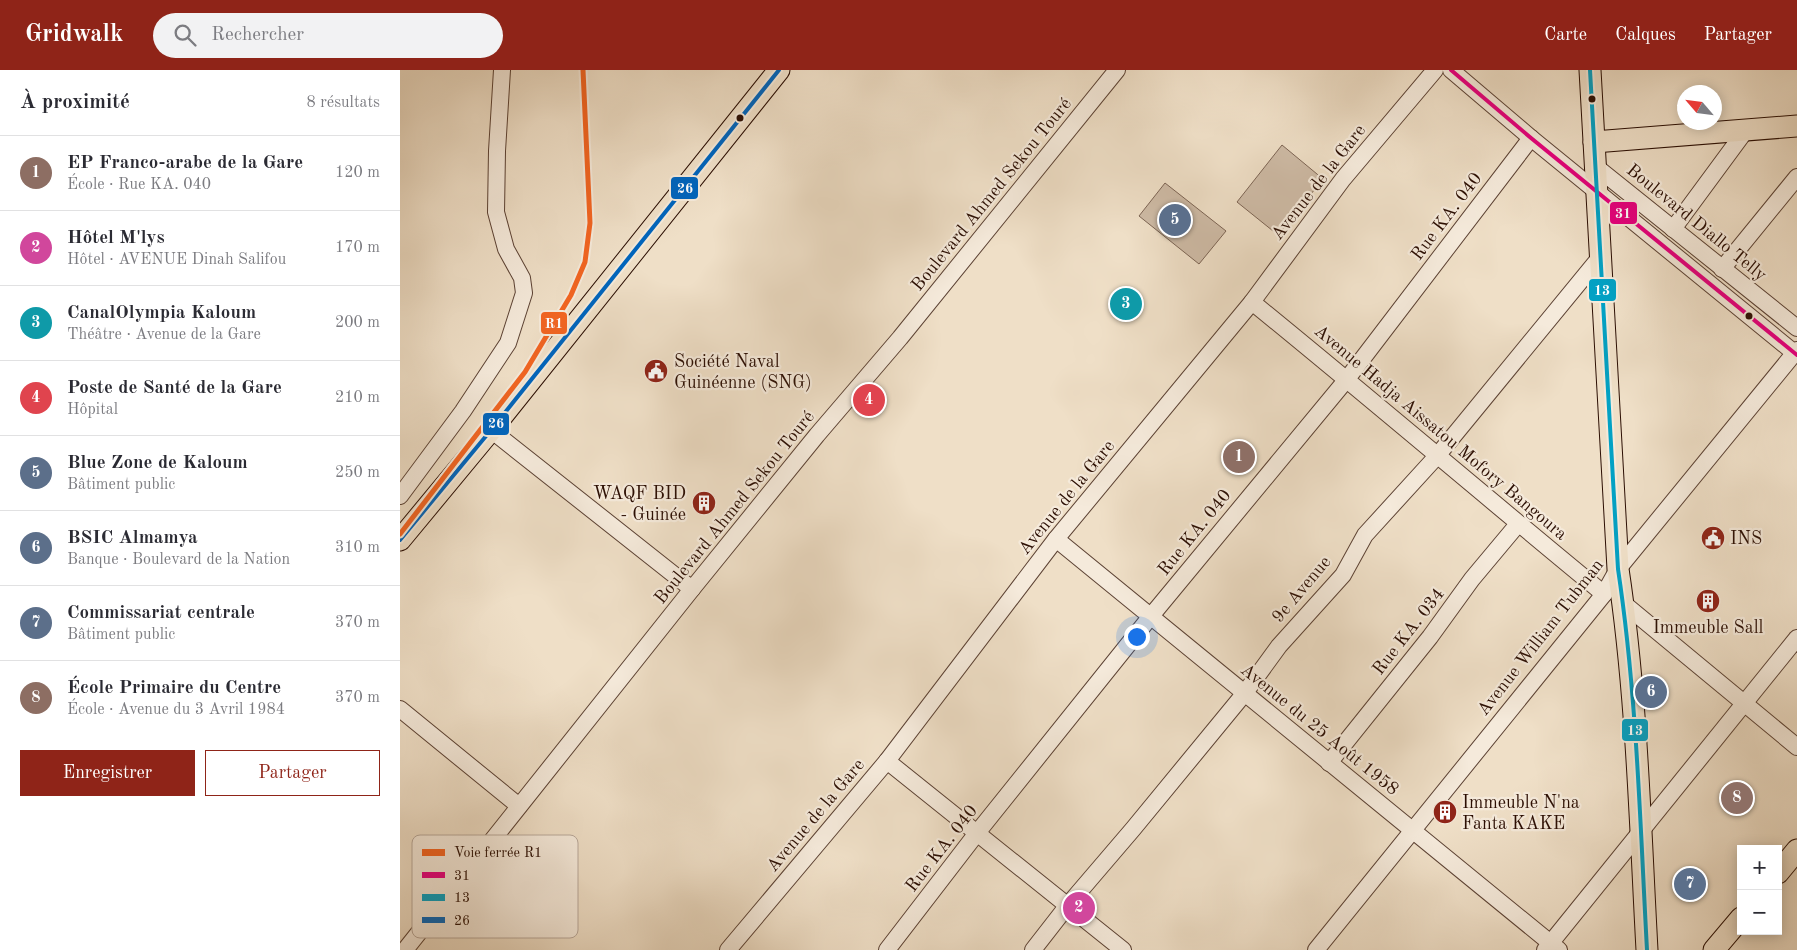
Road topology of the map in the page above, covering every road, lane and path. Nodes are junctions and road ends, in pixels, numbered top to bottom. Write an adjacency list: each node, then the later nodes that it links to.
1 (502, 70): 23 (street)
2 (778, 70): 21 (main road)
3 (1117, 70): 28 (street, Boulevard Ahmed Sekou Touré)
4 (1435, 70): 17 (street, Avenue de la Gare)
5 (1451, 70): 9 (street)
6 (1590, 70): 10 (main road)
7 (1797, 126): 8 (main road)
8 (1746, 130): 10 (main road); 14 (street)
9 (1531, 138): 13 (street); 20 (street, Rue KA. 040)
10 (1594, 142): 11 (main road)
11 (1595, 166): 13 (main road); 14 (street, Boulevard Diallo Telly)
12 (1797, 177): 16 (street)
13 (1597, 191): 15 (main road); 19 (street)
14 (1673, 229): 16 (street, Boulevard Diallo Telly)
15 (1601, 256): 22 (street, 9e Avenue); 27 (main road)
16 (1722, 269): 18 (street, Boulevard Diallo Telly)
17 (1252, 302): 20 (street, Avenue Hadja Aissatou Mofory Bangoura); 25 (street, Avenue de la Gare)
18 (1797, 328)
19 (1796, 353): 27 (street, Avenue William Tubman)
20 (1347, 379): 22 (street, Avenue Hadja Aissatou Mofory Bangoura); 31 (street, Rue KA. 040)
21 (491, 430): 26 (main road); 28 (street)
22 (1437, 456): 24 (street, Avenue Hadja Aissatou Mofory Bangoura); 33 (street, 9e Avenue)
23 (400, 496)
24 (1518, 524): 29 (street, Avenue Hadja Aissatou Mofory Bangoura); 38 (street, Rue KA. 034)
25 (1056, 539): 31 (street, Avenue du 25 Août 1958); 37 (street, Avenue de la Gare)
26 (400, 540)
27 (1618, 569): 29 (street, Avenue William Tubman); 30 (main road)
28 (692, 589): 39 (street, Boulevard Ahmed Sekou Touré)
29 (1604, 594): 40 (street, Avenue William Tubman)
30 (1624, 603): 34 (street); 41 (main road)
31 (1151, 616): 33 (street, Avenue du 25 Août 1958); 42 (street, Rue KA. 040)
32 (1797, 638): 34 (street)
33 (1244, 694): 38 (street, Avenue du 25 Août 1958); 46 (street, 9e Avenue)
34 (1744, 704): 36 (street); 41 (street)
35 (400, 709): 39 (street)
36 (1797, 747)
37 (887, 761): 42 (street); 51 (street, Avenue de la Gare)
38 (1329, 763): 40 (street, Avenue du 25 Août 1958)
39 (518, 806): 43 (street, Boulevard Ahmed Sekou Touré)
40 (1412, 830): 49 (street, Avenue du 25 Août 1958); 55 (street, Avenue William Tubman)
41 (1641, 832): 49 (street); 56 (main road)
42 (977, 833): 46 (street); 52 (street, Rue KA. 040)
43 (495, 835)
44 (1797, 850): 45 (main road)
45 (1782, 868)
46 (1068, 905): 53 (street, 9e Avenue); 54 (street)
47 (1737, 923): 57 (main road)
48 (414, 938): 50 (street, Boulevard Ahmed Sekou Touré)
49 (1551, 948)
50 (405, 950)
51 (728, 950)
52 (887, 950)
53 (1033, 950)
54 (1123, 950)
55 (1316, 950)
56 (1647, 950)
57 (1714, 950)

